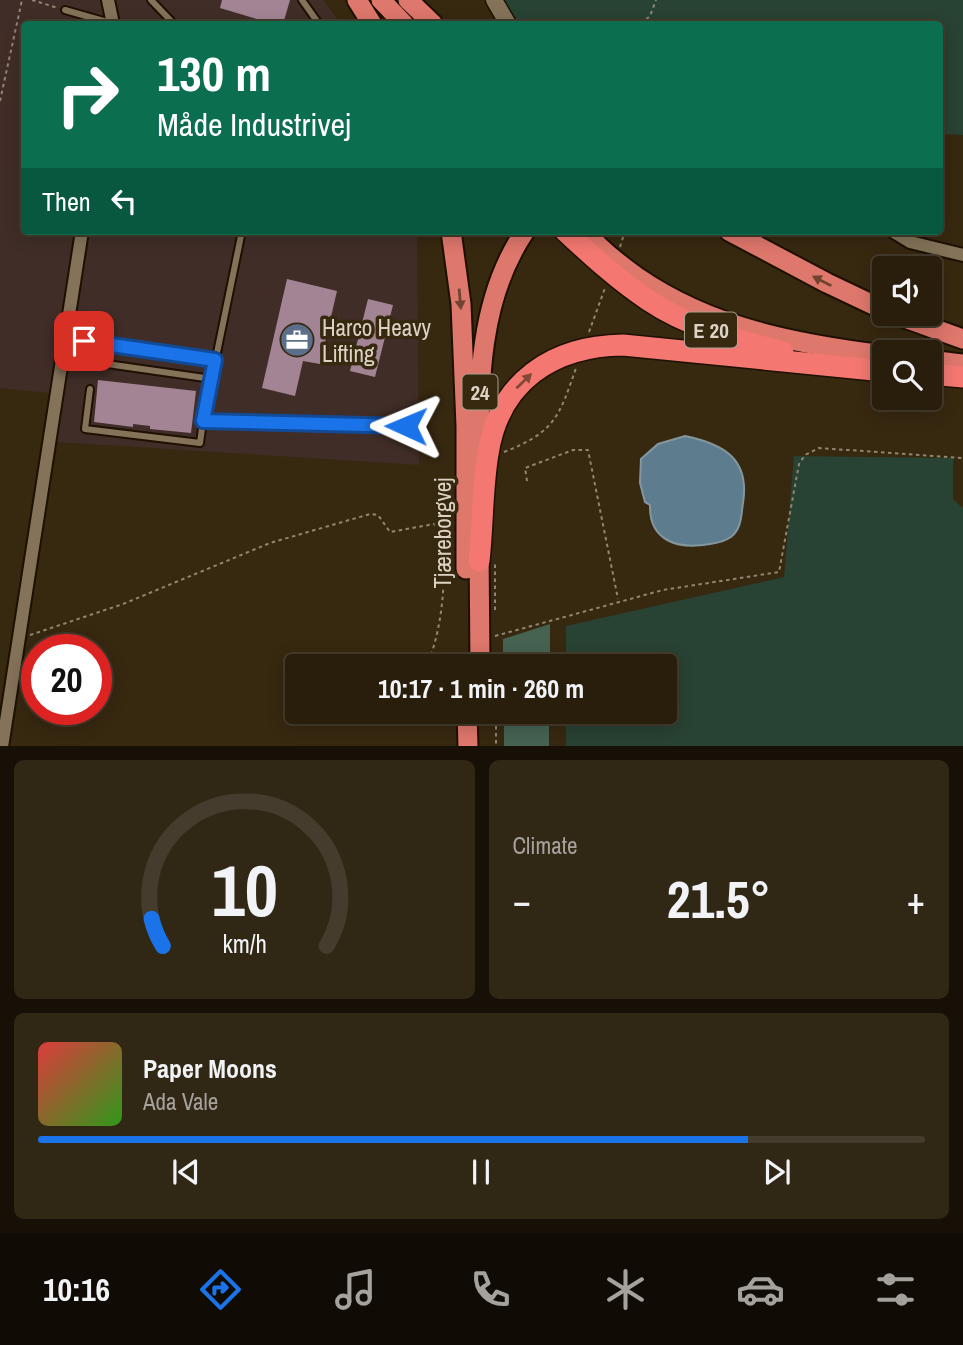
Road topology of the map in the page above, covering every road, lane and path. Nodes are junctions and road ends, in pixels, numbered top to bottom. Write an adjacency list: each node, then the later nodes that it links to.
1 (22, 0): 23 (path)
2 (32, 0): 12 (path)
3 (108, 0): 14 (street)
4 (151, 0): 15 (lane)
5 (302, 0): 16 (lane)
6 (357, 0): 17 (highway)
7 (381, 0): 18 (highway)
8 (396, 0): 19 (highway)
9 (408, 0): 20 (highway)
10 (494, 0): 21 (street)
11 (656, 0): 22 (path)
12 (65, 10): 13 (lane)
13 (104, 21)
14 (113, 21)
15 (171, 21)
16 (317, 21)
17 (370, 21)
18 (401, 21)
19 (416, 21)
20 (430, 21)
21 (507, 21)
22 (644, 21)
23 (0, 101)
24 (81, 235): 40 (street)
25 (241, 235): 43 (lane)
26 (452, 235): 56 (highway, Tjæreborgvej, one-way to 56)
27 (509, 235): 56 (highway, 24)
28 (523, 235): 60 (highway, 24)
29 (569, 235): 48 (highway, E 20)
30 (589, 235): 42 (highway)
31 (624, 235): 34 (path)
32 (736, 235): 37 (highway, one-way to 32)
33 (899, 235): 35 (street)
34 (619, 249)
35 (963, 255)
36 (606, 284): 39 (path)
37 (872, 305)
38 (927, 326): 41 (highway)
39 (587, 337)
40 (65, 339): 43 (lane); 63 (street)
41 (963, 339)
42 (872, 353)
43 (215, 360): 52 (lane)
44 (86, 361): 52 (lane)
45 (579, 361): 57 (path)
46 (942, 361): 47 (highway)
47 (963, 363)
48 (872, 368)
49 (872, 369): 60 (highway, one-way to 49)
50 (942, 375): 51 (highway)
51 (963, 377)
52 (212, 379): 54 (lane)
53 (90, 389): 54 (lane)
54 (203, 421): 55 (lane)
55 (406, 426)
56 (466, 426): 66 (highway, Tjæreborgvej / 24)
57 (500, 456)
58 (963, 458): 61 (path)
59 (527, 481): 61 (path)
60 (487, 558): 62 (path); 67 (highway, Tjæreborgvej / 24)
61 (618, 600): 64 (path)
62 (495, 609)
63 (19, 636): 65 (path); 71 (street)
64 (495, 646)
65 (432, 654)
66 (467, 654)
67 (481, 654)
68 (467, 724): 72 (highway)
69 (480, 724): 73 (highway)
70 (496, 724): 74 (path)
71 (2, 746)
72 (468, 746)
73 (480, 746)
74 (496, 746)

